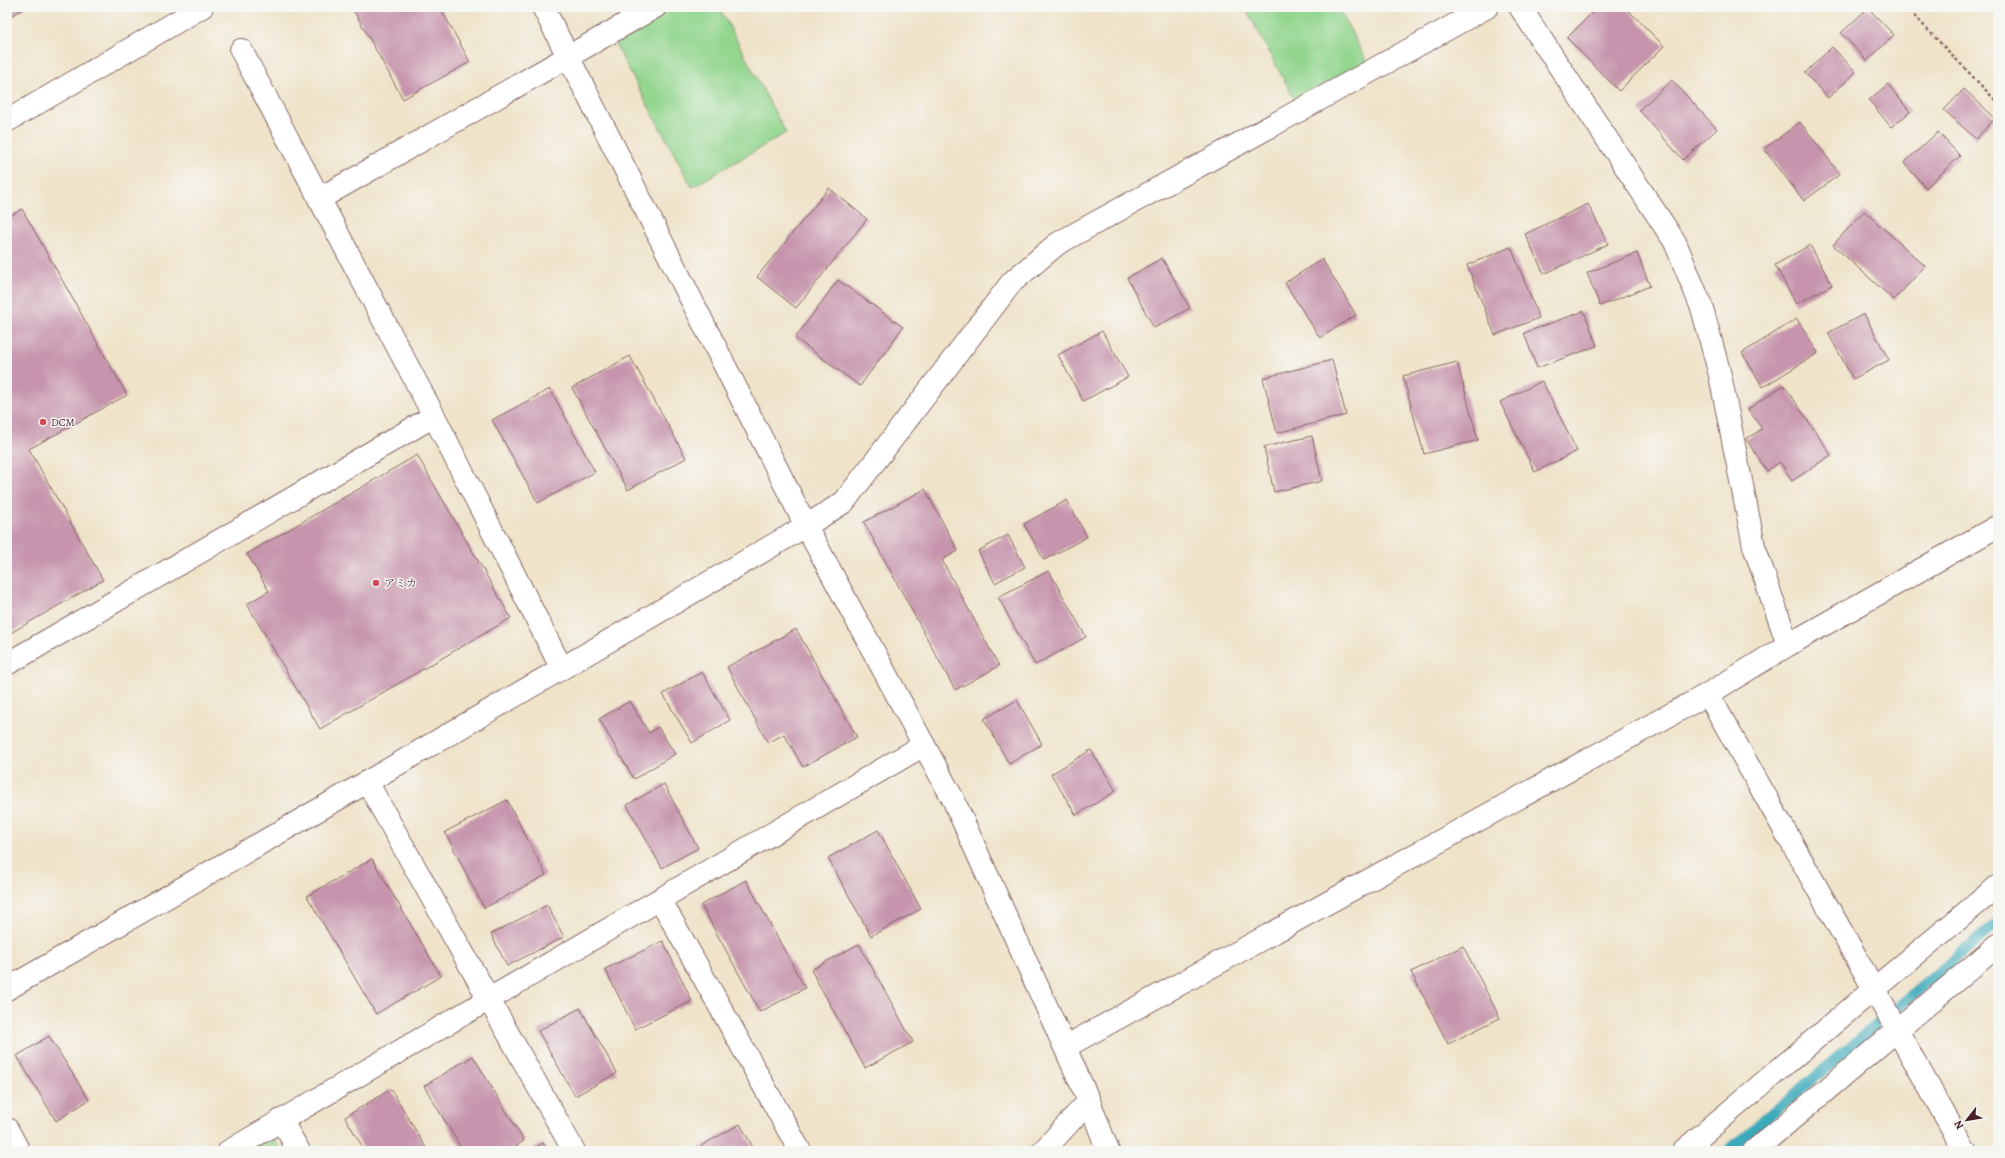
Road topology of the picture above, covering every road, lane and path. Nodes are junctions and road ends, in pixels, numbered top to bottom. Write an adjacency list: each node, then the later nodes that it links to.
1 (202, 7): 10 (street)
2 (543, 7): 8 (street)
3 (655, 7): 8 (street)
4 (1487, 7): 13 (street)
5 (1520, 7): 15 (street)
6 (1906, 7): 9 (path)
7 (242, 50): 11 (street)
8 (568, 56): 11 (street); 13 (street)
9 (1998, 103)
10 (7, 121)
11 (320, 199): 12 (street)
12 (434, 416): 16 (street); 17 (street)
13 (806, 526): 17 (street); 19 (street)
14 (1998, 526): 15 (street)
15 (1788, 645): 18 (street)
16 (7, 664)
17 (561, 667): 20 (street)
18 (1708, 694): 25 (street); 28 (street)
19 (924, 745): 22 (street); 28 (street)
20 (367, 782): 24 (street); 26 (street)
21 (1998, 886): 25 (street)
22 (660, 900): 26 (street); 36 (street)
23 (1998, 945): 27 (street)
24 (7, 989)
25 (1874, 989): 27 (street); 39 (street)
26 (489, 999): 30 (street); 35 (street)
27 (1897, 1030): 40 (street); 41 (street)
28 (1065, 1048): 29 (street)
29 (1089, 1100): 37 (street); 38 (street)
30 (281, 1120): 33 (street); 34 (street)
31 (7, 1129): 32 (street)
32 (19, 1151)
33 (228, 1151)
34 (298, 1151)
35 (574, 1151)
36 (800, 1151)
37 (1043, 1151)
38 (1108, 1151)
39 (1684, 1151)
40 (1754, 1151)
41 (1965, 1151)

